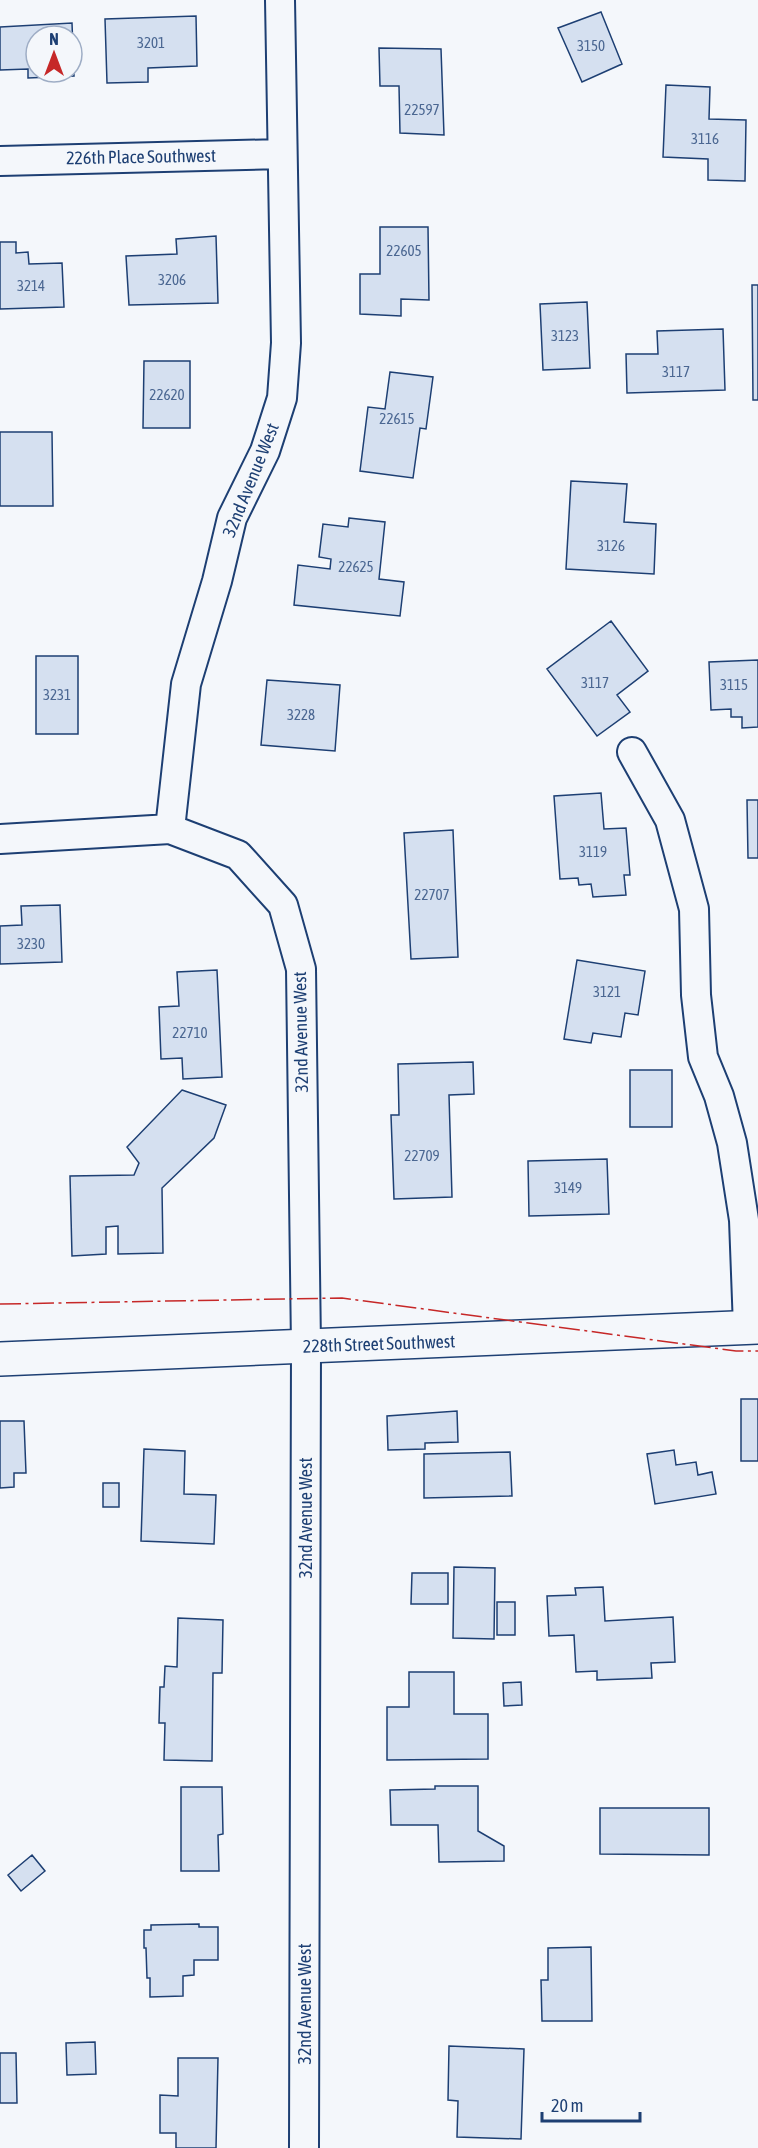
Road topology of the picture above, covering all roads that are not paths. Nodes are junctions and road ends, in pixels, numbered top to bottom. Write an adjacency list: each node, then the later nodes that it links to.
1 (280, 0): 2 (street, 32nd Avenue West)
2 (281, 154): 3 (street, 226th Place Southwest); 5 (street, 32nd Avenue West)
3 (0, 161)
4 (632, 752): 7 (street)
5 (170, 829): 6 (street); 8 (street, 32nd Avenue West)
6 (0, 839)
7 (753, 1327): 8 (main road, 228th Street Southwest)
8 (306, 1346): 9 (main road, 228th Street Southwest); 10 (street, 32nd Avenue West)
9 (0, 1359)
10 (304, 2148)

